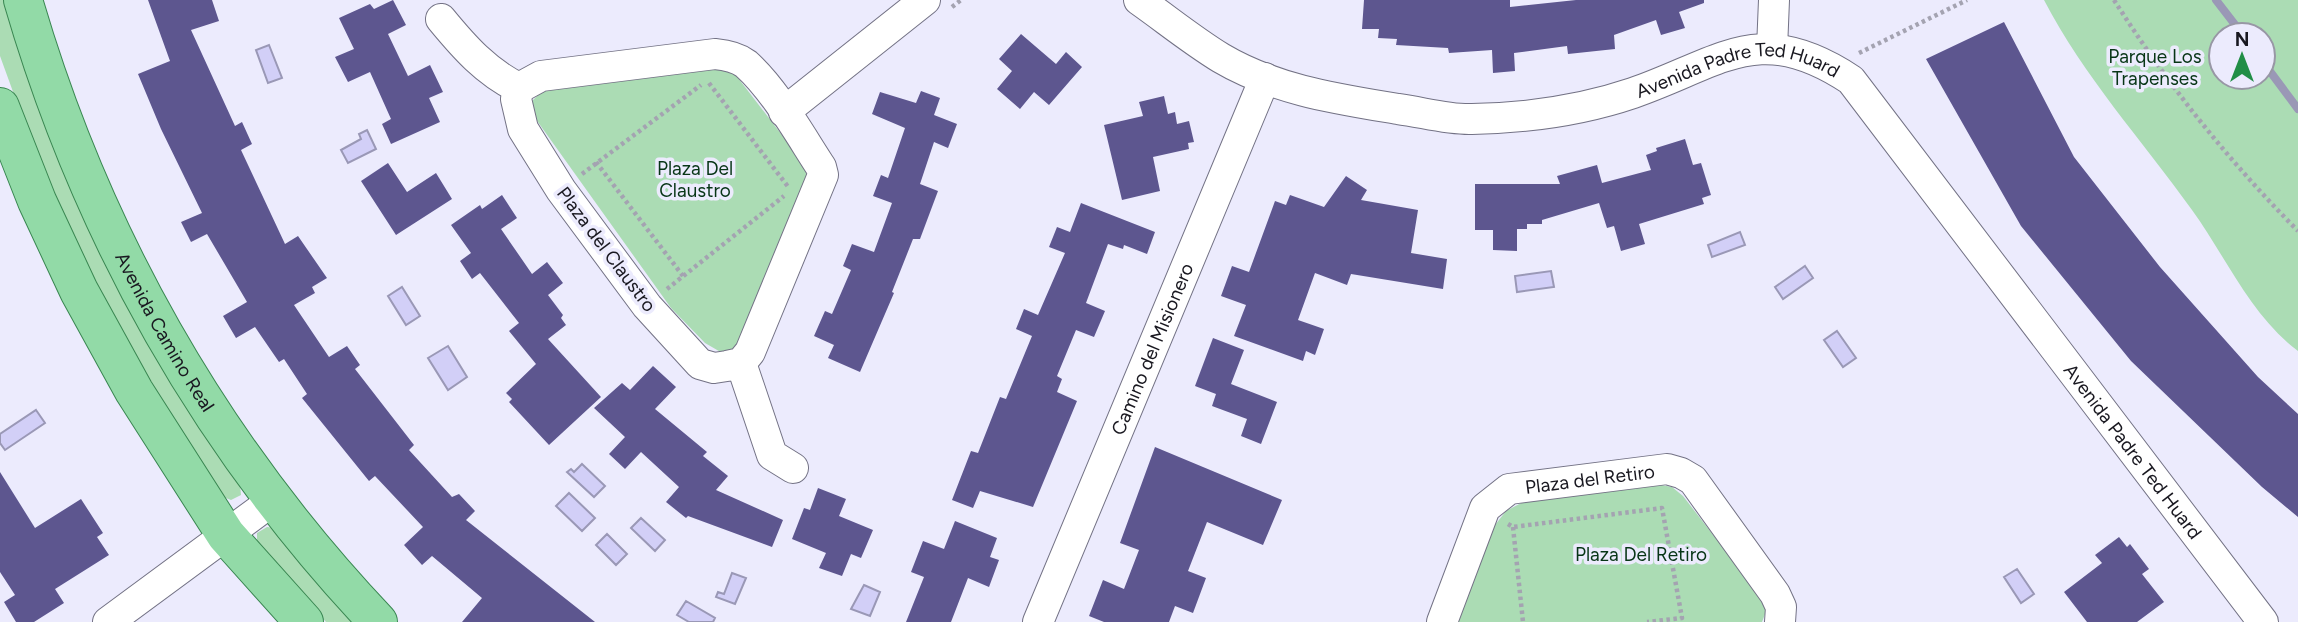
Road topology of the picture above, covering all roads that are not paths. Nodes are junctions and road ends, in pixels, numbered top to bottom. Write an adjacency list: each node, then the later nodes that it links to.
1 (23, 0): 13 (main road, Avenida Camino Real)
2 (1139, 0): 7 (street, Avenida Padre Ted Huard)
3 (1774, 0): 6 (street)
4 (937, 4): 10 (street)
5 (441, 19): 8 (street)
6 (1772, 48): 7 (street, Avenida Padre Ted Huard); 21 (street, Avenida Padre Ted Huard)
7 (1265, 78): 19 (street, Camino del Misionero)
8 (519, 88): 10 (street); 11 (street, Plaza del Claustro)
9 (0, 107): 14 (main road)
10 (783, 112): 11 (street)
11 (741, 363): 12 (street)
12 (793, 468)
13 (272, 501): 14 (street); 18 (main road, Avenida Camino Real)
14 (226, 535): 16 (street); 17 (main road)
15 (1788, 621): 20 (street, Plaza del Retiro)
16 (108, 622)
17 (304, 622)
18 (378, 622)
19 (1038, 622)
20 (1442, 622)
21 (2263, 622)

